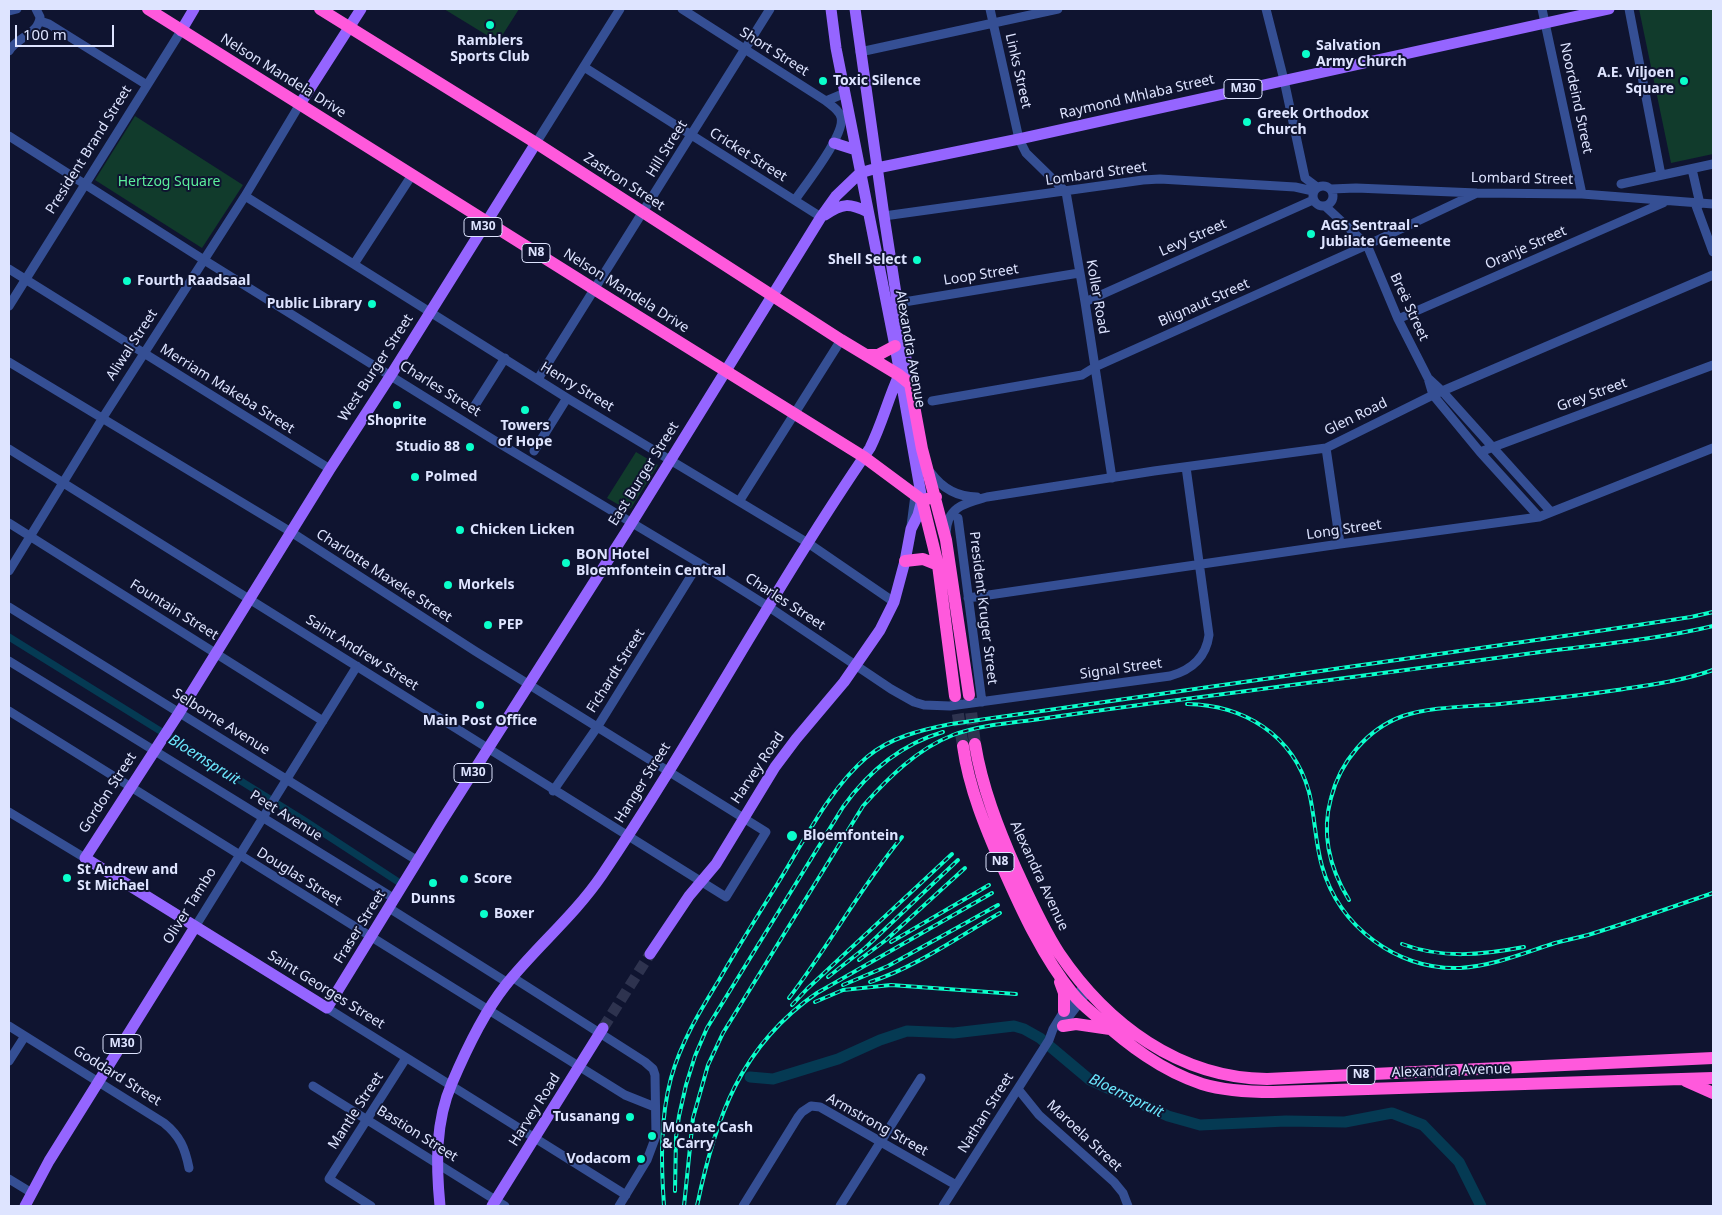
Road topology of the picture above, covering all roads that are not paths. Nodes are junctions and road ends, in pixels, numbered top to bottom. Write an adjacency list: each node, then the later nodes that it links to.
1 (17, 9): 18 (street)
2 (36, 9): 19 (street)
3 (148, 9): 23 (highway, Nelson Mandela Drive / N8)
4 (194, 9): 23 (main road, President Brand Street)
5 (320, 9): 22 (highway, Zastron Street)
6 (361, 9): 22 (main road, Aliwal Street)
7 (620, 9): 27 (street, West Burger Street)
8 (682, 9): 24 (street, Short Street)
9 (770, 9): 24 (street, Hill Street)
10 (831, 9): 30 (main road, Alexandra Avenue)
11 (855, 9): 26 (main road, Alexandra Avenue)
12 (990, 9): 20 (street, Links Street)
13 (1058, 9): 20 (street)
14 (1266, 9): 28 (street)
15 (1542, 9): 21 (street, Noordeind Street)
16 (1610, 9): 21 (main road, Raymond Mhlaba Street / M30)
17 (1629, 9): 44 (street)
18 (9, 11)
19 (40, 21): 25 (street); 29 (street)
20 (993, 23): 26 (street); 35 (street, Links Street)
21 (1546, 23): 28 (main road, Raymond Mhlaba Street / M30); 51 (street, Noordeind Street)
22 (349, 27): 32 (main road, Aliwal Street); 36 (highway, Zastron Street)
23 (181, 31): 29 (street, President Brand Street); 32 (highway, Nelson Mandela Drive / N8)
24 (745, 50): 31 (street, Short Street); 33 (street, Hill Street)
25 (9, 51)
26 (860, 52): 40 (main road, Alexandra Avenue)
27 (584, 68): 33 (street, Cricket Street); 36 (street, West Burger Street)
28 (1284, 80): 35 (main road, Raymond Mhlaba Street / M30); 49 (street)
29 (147, 85): 45 (street, President Brand Street)
30 (845, 93): 31 (street); 38 (main road, Alexandra Avenue)
31 (826, 101): 37 (street, Short Street)
32 (300, 104): 43 (highway, Nelson Mandela Drive / N8); 52 (street, Aliwal Street)
33 (692, 135): 53 (street, Cricket Street); 58 (street, Hill Street)
34 (9, 136): 45 (street, Charles Street)
35 (1019, 139): 40 (main road, Raymond Mhlaba Street / M30); 48 (street)
36 (536, 143): 58 (highway, Zastron Street); 62 (main road, West Burger Street / M30)
37 (834, 143): 38 (main road); 53 (street)
38 (856, 150): 42 (main road, Alexandra Avenue)
39 (1713, 164): 41 (street)
40 (877, 168): 42 (main road, East Burger Street / M30); 60 (main road, Alexandra Avenue)
41 (1692, 169): 44 (street); 55 (street)
42 (860, 173): 59 (main road, Alexandra Avenue); 61 (main road, East Burger Street / M30)
43 (412, 174): 62 (highway, Nelson Mandela Drive / N8); 66 (street)
44 (1661, 176): 46 (street)
45 (86, 184): 65 (street, Charles Street); 70 (street, President Brand Street)
46 (1621, 184)
47 (1331, 189): 49 (street); 50 (street, Lombard Street); 57 (street)
48 (1066, 192): 49 (street, Lombard Street); 60 (street, Lombard Street); 68 (street, Koller Road)
49 (1315, 193): 57 (street); 73 (street, Levy Street)
50 (1477, 193): 51 (street, Lombard Street); 63 (street, Blignaut Street)
51 (1582, 194): 54 (street, Lombard Street)
52 (245, 196): 65 (street, Aliwal Street); 66 (street, Henry Street)
53 (795, 200): 61 (street, Cricket Street)
54 (1666, 202): 55 (street, Lombard Street); 77 (street, Oranje Street)
55 (1697, 204): 56 (street, Lombard Street); 64 (street)
56 (1713, 204)
57 (1325, 206): 63 (street, Breë Street)
58 (642, 212): 71 (street, Hill Street); 72 (highway, Zastron Street)
59 (868, 212): 61 (main road); 74 (main road, Alexandra Avenue)
60 (884, 216): 74 (main road, Alexandra Avenue)
61 (822, 217): 72 (main road, East Burger Street / M30)
62 (486, 221): 71 (highway, Nelson Mandela Drive / N8); 76 (main road, West Burger Street / M30)
63 (1367, 245): 77 (street, Breë Street); 85 (street, Blignaut Street)
64 (1713, 252)
65 (204, 260): 80 (street, Aliwal Street); 87 (street, Charles Street)
66 (354, 264): 76 (street, Henry Street)
67 (9, 269): 70 (street, Merriam Makeba Street)
68 (1079, 273): 73 (street, Koller Road); 74 (street, Loop Street)
69 (1713, 275): 92 (street, Glen Road)
70 (25, 280): 75 (street, President Brand Street); 80 (street, Merriam Makeba Street)
71 (594, 290): 86 (highway, Nelson Mandela Drive / N8); 90 (street, Hill Street)
72 (772, 296): 78 (highway, Zastron Street); 86 (main road, East Burger Street / M30)
73 (1085, 302): 85 (street, Koller Road)
74 (892, 304): 79 (main road, Alexandra Avenue); 91 (main road, Alexandra Avenue)
75 (9, 306)
76 (430, 312): 82 (street, Henry Street); 87 (main road, West Burger Street / M30)
77 (1398, 319): 89 (street, Breë Street)
78 (841, 340): 81 (highway, Zastron Street); 97 (street)
79 (895, 346): 81 (highway); 88 (main road, Alexandra Avenue)
80 (144, 353): 98 (street, Aliwal Street); 108 (street, Merriam Makeba Street)
81 (866, 355): 88 (highway, Zastron Street)
82 (505, 358): 90 (street, Henry Street); 96 (street)
83 (9, 362): 98 (street, Charlotte Maxeke Street)
84 (1713, 365): 99 (street, Grey Street)
85 (1095, 367): 95 (street, Blignaut Street); 110 (street, Koller Road)
86 (726, 372): 97 (highway, Nelson Mandela Drive / N8); 106 (main road, East Burger Street / M30)
87 (391, 375): 108 (main road, West Burger Street / M30); 120 (street, Charles Street)
88 (899, 375): 91 (highway, Zastron Street); 105 (main road, Hanger Street); 114 (main road, Alexandra Avenue)
89 (1428, 378): 92 (street, Breë Street); 93 (street, Breë Street)
90 (538, 379): 94 (street, Henry Street)
91 (910, 384): 109 (highway, Alexandra Avenue)
92 (1442, 391): 93 (street, Glen Road); 99 (street, Breë Street)
93 (1433, 395): 100 (street, Glen Road); 104 (street, Breë Street)
94 (568, 398): 103 (street); 106 (street, Henry Street)
95 (932, 401)
96 (472, 410)
97 (796, 413): 105 (highway, Nelson Mandela Drive / N8); 115 (street)
98 (102, 419): 111 (street, Aliwal Street); 121 (street, Charlotte Maxeke Street)
99 (1492, 447): 104 (street, Grey Street); 116 (street, Breë Street)
100 (1326, 448): 107 (street, Glen Road); 125 (street)
101 (1713, 448): 116 (street, Long Street)
102 (9, 449): 111 (street, Saint Andrew Street)
103 (534, 451)
104 (1480, 452): 117 (street, Breë Street)
105 (864, 456): 114 (highway, Nelson Mandela Drive / N8); 124 (main road, Hanger Street)
106 (670, 460): 115 (street, Henry Street); 120 (main road, East Burger Street / M30)
107 (1186, 467): 110 (street, Glen Road); 129 (street, Signal Street)
108 (330, 469): 121 (main road, West Burger Street / M30)
109 (929, 470): 112 (highway, Alexandra Avenue); 113 (street, Glen Road)
110 (1112, 478): 113 (street, Glen Road)
111 (63, 482): 122 (street, Aliwal Street); 132 (street, Saint Andrew Street)
112 (936, 497): 114 (highway); 123 (highway, Alexandra Avenue)
113 (987, 497): 123 (street, Glen Road)
114 (918, 498): 126 (main road, Harvey Road); 128 (highway, Alexandra Avenue)
115 (740, 500): 124 (street, Henry Street)
116 (1551, 512): 117 (street, Long Street)
117 (1539, 517): 125 (street, Long Street)
118 (958, 518): 131 (street, President Kruger Street)
119 (9, 523): 122 (street, Fountain Street)
120 (631, 523): 127 (street, Charles Street); 140 (main road, East Burger Street / M30)
121 (292, 532): 132 (main road, West Burger Street / M30); 140 (street, Charlotte Maxeke Street)
122 (30, 536): 130 (street, Aliwal Street); 136 (street, Fountain Street)
123 (946, 540): 141 (highway, Alexandra Avenue)
124 (808, 542): 133 (street, Henry Street); 135 (main road, Hanger Street)
125 (1340, 544): 129 (street, Long Street)
126 (905, 561): 128 (highway); 133 (main road, Harvey Road)
127 (699, 563): 135 (street, Charles Street); 147 (street, Fichardt Street)
128 (938, 565): 142 (highway, Alexandra Avenue)
129 (1200, 566): 131 (street, Long Street); 143 (street, Signal Street)
130 (9, 571)
131 (968, 598): 143 (street, President Kruger Street)
132 (249, 599): 136 (main road, West Burger Street / M30); 138 (street, Saint Andrew Street)
133 (894, 602): 139 (main road, Harvey Road)
134 (9, 607): 145 (street, Selborne Avenue)
135 (770, 607): 139 (street, Charles Street); 150 (main road, Hanger Street)
136 (216, 653): 145 (main road, West Burger Street / M30); 146 (street, Fountain Street)
137 (9, 661): 148 (street, Peet Avenue)
138 (357, 666): 146 (street, Oliver Tambo); 149 (street, Saint Andrew Street)
139 (857, 666): 143 (street, Signal Street); 156 (main road, Harvey Road)
140 (529, 685): 147 (street, Charlotte Maxeke Street); 149 (main road, East Burger Street / M30)
141 (969, 695)
142 (955, 696)
143 (982, 702)
144 (9, 710): 152 (street, Douglas Street)
145 (176, 716): 148 (main road, West Burger Street / M30); 151 (street, Selborne Avenue)
146 (324, 721): 151 (street, Oliver Tambo)
147 (598, 726): 150 (street, Charlotte Maxeke Street); 153 (street, Fichardt Street)
148 (156, 747): 152 (main road, Gordon Street / M30); 155 (street, Peet Avenue)
149 (488, 750): 153 (street, Saint Andrew Street); 160 (main road, East Burger Street / M30)
150 (669, 771): 156 (street, Charlotte Maxeke Street); 157 (main road, Hanger Street)
151 (284, 783): 155 (street, Oliver Tambo); 160 (street, Selborne Avenue)
152 (130, 787): 158 (street, Douglas Street); 159 (main road, Gordon Street / M30)
153 (553, 791): 157 (street, Saint Andrew Street)
154 (9, 812): 159 (street, Saint Georges Street)
155 (264, 815): 158 (street, Oliver Tambo); 162 (street, Peet Avenue)
156 (743, 818): 161 (main road, Harvey Road); 161 (street, Charlotte Maxeke Street)
157 (627, 836): 161 (street, Saint Andrew Street); 167 (main road, Hanger Street)
158 (239, 855): 163 (street, Oliver Tambo); 164 (street, Douglas Street)
159 (84, 858): 163 (main road, Saint Georges Street)
160 (418, 861): 162 (main road, Fraser Street / M30)
161 (701, 882): 165 (main road, Harvey Road)
162 (392, 904): 164 (main road, Fraser Street / M30); 167 (street, Peet Avenue)
163 (195, 926): 170 (main road, Saint Georges Street); 186 (main road, Oliver Tambo / M30)
164 (370, 937): 170 (main road, Fraser Street / M30); 171 (street, Douglas Street)
165 (650, 954)
166 (1056, 970): 168 (highway, Alexandra Avenue / N8); 169 (highway, Alexandra Avenue / N8); 172 (highway)
167 (510, 980): 171 (main road, Hanger Street); 176 (street, Peet Avenue)
168 (1086, 988): 169 (street, Nathan Street); 180 (highway, Alexandra Avenue / N8)
169 (1077, 999): 172 (street, Nathan Street); 174 (street, Nathan Street); 175 (highway, Alexandra Avenue / N8)
170 (327, 1008): 179 (street, Saint Georges Street)
171 (489, 1010): 182 (street, Douglas Street); 188 (main road, Hanger Street)
172 (1064, 1011): 178 (street, Nathan Street)
173 (9, 1026): 177 (street, Goddard Street)
174 (1063, 1026): 175 (highway); 178 (street, Nathan Street)
175 (1110, 1029): 185 (highway, Alexandra Avenue / N8)
176 (601, 1031): 182 (main road, Harvey Road); 191 (street, Peet Avenue)
177 (25, 1036): 181 (street); 186 (street, Goddard Street)
178 (1050, 1038): 189 (street, Nathan Street)
179 (406, 1058): 188 (street, Saint Georges Street); 192 (street, Mantle Street)
180 (1713, 1058)
181 (9, 1061)
182 (579, 1067): 191 (street, Douglas Street); 193 (main road, Harvey Road)
183 (921, 1078): 194 (street)
184 (1713, 1078): 185 (highway, Alexandra Avenue / N8)
185 (1680, 1079): 190 (highway)
186 (99, 1081): 195 (main road, Oliver Tambo / M30); 197 (street, Goddard Street)
187 (313, 1086): 192 (street, Bastion Street)
188 (450, 1086): 193 (street, Saint Georges Street); 196 (main road, Hanger Street)
189 (1018, 1088): 199 (street, Nathan Street); 211 (street, Maroela Street)
190 (1713, 1093)
191 (655, 1107): 201 (street)
192 (368, 1120): 196 (street, Bastion Street); 205 (street, Mantle Street)
193 (535, 1138): 201 (street, Saint Georges Street); 202 (main road, Harvey Road)
194 (880, 1142): 199 (street, Armstrong Street); 208 (street, Armstrong Street); 209 (street)
195 (49, 1161): 200 (main road, Oliver Tambo / M30); 204 (main road, Oliver Tambo / M30)
196 (437, 1164): 202 (street, Bastion Street); 206 (main road, Hanger Street)
197 (189, 1168)
198 (9, 1179): 200 (street)
199 (956, 1185): 210 (street, Nathan Street)
200 (26, 1190): 203 (main road, Oliver Tambo / M30)
201 (626, 1195): 207 (street)
202 (498, 1204)
203 (16, 1206)
204 (25, 1206)
205 (371, 1206)
206 (440, 1206)
207 (619, 1206)
208 (743, 1206)
209 (840, 1206)
210 (943, 1206)
211 (1128, 1206)

